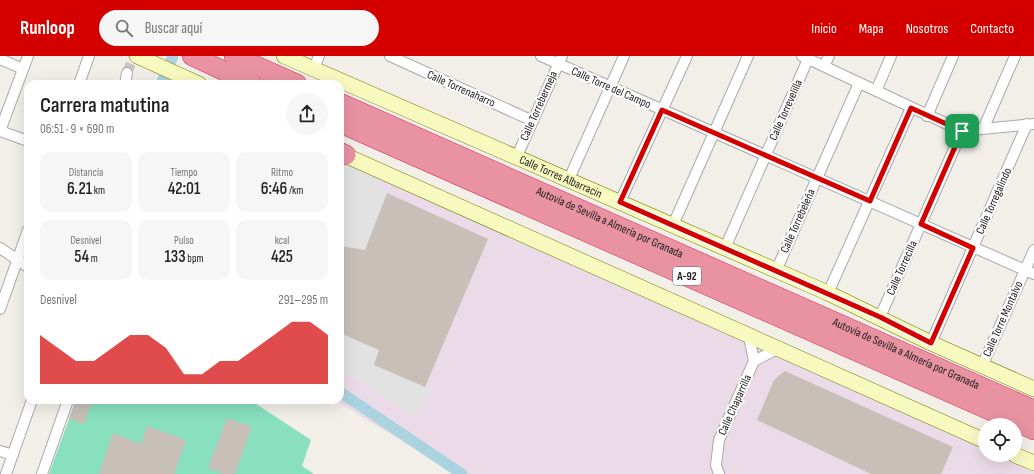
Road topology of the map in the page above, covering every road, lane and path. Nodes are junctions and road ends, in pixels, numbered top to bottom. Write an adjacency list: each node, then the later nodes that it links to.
1 (28, 56): 21 (street)
2 (89, 56): 24 (street)
3 (137, 56): 26 (street)
4 (234, 56): 29 (highway)
5 (266, 56): 22 (highway)
6 (284, 56): 22 (street, Calle Torres Albarracín)
7 (390, 56): 40 (street, Calle Torrenaharro)
8 (541, 56): 19 (street, Calle Torre del Campo)
9 (624, 56): 33 (street)
10 (687, 56): 38 (street)
11 (748, 56): 45 (street)
12 (829, 56): 20 (street)
13 (891, 56): 34 (street)
14 (953, 56): 39 (street)
15 (1015, 56): 42 (street)
16 (0, 58): 21 (street)
17 (197, 58): 27 (highway); 28 (highway)
18 (805, 58): 20 (street); 49 (street, Calle Torrevelilla)
19 (560, 60): 33 (street, Calle Torre del Campo); 40 (street, Calle Torrebermeja)
20 (824, 66): 32 (street)
21 (23, 69): 43 (street)
22 (315, 69): 30 (street, Calle Torres Albarracín)
23 (127, 73): 25 (street)
24 (81, 80)
25 (126, 80)
26 (191, 80)
27 (218, 80)
28 (244, 80)
29 (288, 80)
30 (341, 80)
31 (344, 81): 48 (street, Calle Torres Albarracín)
32 (859, 84): 34 (street); 50 (street, Calle Torrebeleña)
33 (610, 88): 38 (street, Calle Torre del Campo); 51 (street)
34 (876, 91): 35 (street)
35 (911, 108): 39 (street); 52 (street)
36 (344, 110): 72 (highway, Autovía de Sevilla a Almería por Granada / A-92)
37 (344, 110): 79 (highway, Autovía de Sevilla a Almería por Granada / A-92)
38 (662, 110): 45 (street, Calle Torre del Campo); 53 (street)
39 (927, 116): 44 (street)
40 (533, 121): 48 (street, Calle Torrebermeja)
41 (1031, 124): 42 (street); 59 (street, Calle Torregalindo)
42 (984, 127): 44 (street)
43 (0, 131): 46 (street)
44 (962, 131): 54 (street, Calle Torrecilla)
45 (714, 133): 49 (street, Calle Torre del Campo); 55 (street)
46 (24, 139)
47 (344, 154): 68 (street)
48 (517, 156): 51 (street, Calle Torres Albarracín)
49 (765, 156): 50 (street, Calle Torre del Campo); 58 (street, Calle Torrevelilla)
50 (817, 178): 52 (street, Calle Torre del Campo); 63 (street, Calle Torrebeleña)
51 (569, 179): 53 (street, Calle Torres Albarracín)
52 (870, 201): 54 (street, Calle Torre del Campo); 65 (street)
53 (620, 202): 55 (street, Calle Torres Albarracín)
54 (921, 224): 59 (street, Calle Torre del Campo); 67 (street, Calle Torrecilla)
55 (673, 225): 58 (street, Calle Torres Albarracín)
56 (24, 241): 61 (street)
57 (0, 248): 61 (street)
58 (725, 248): 63 (street, Calle Torres Albarracín)
59 (973, 248): 64 (street, Calle Torre del Campo); 69 (street, Calle Torregalindo)
60 (1034, 250): 64 (street, Calle Torre Montalvo)
61 (17, 260): 62 (street); 66 (street)
62 (24, 264)
63 (776, 271): 65 (street, Calle Torres Albarracín)
64 (1030, 272): 73 (street, Calle Torre Montalvo)
65 (828, 294): 67 (street, Calle Torres Albarracín)
66 (0, 309)
67 (880, 317): 69 (street, Calle Torres Albarracín)
68 (749, 337): 70 (street); 71 (street, Calle Chaparrilla)
69 (931, 343): 73 (street, Calle Torres Albarracín)
70 (777, 349): 71 (street, Calle Chaparrilla); 80 (street)
71 (754, 361): 87 (street, Calle Chaparrilla)
72 (923, 361): 75 (highway); 78 (highway, Autovía de Sevilla a Almería por Granada / A-92)
73 (982, 366): 74 (street, Calle Torres Albarracín)
74 (1034, 389)
75 (1034, 395)
76 (31, 404): 82 (street)
77 (67, 404): 86 (street)
78 (1034, 410)
79 (1034, 430)
80 (978, 438)
81 (0, 451): 82 (street)
82 (12, 455): 85 (street)
83 (1022, 458): 84 (street)
84 (1034, 463)
85 (6, 474)
86 (42, 474)
87 (719, 474)

